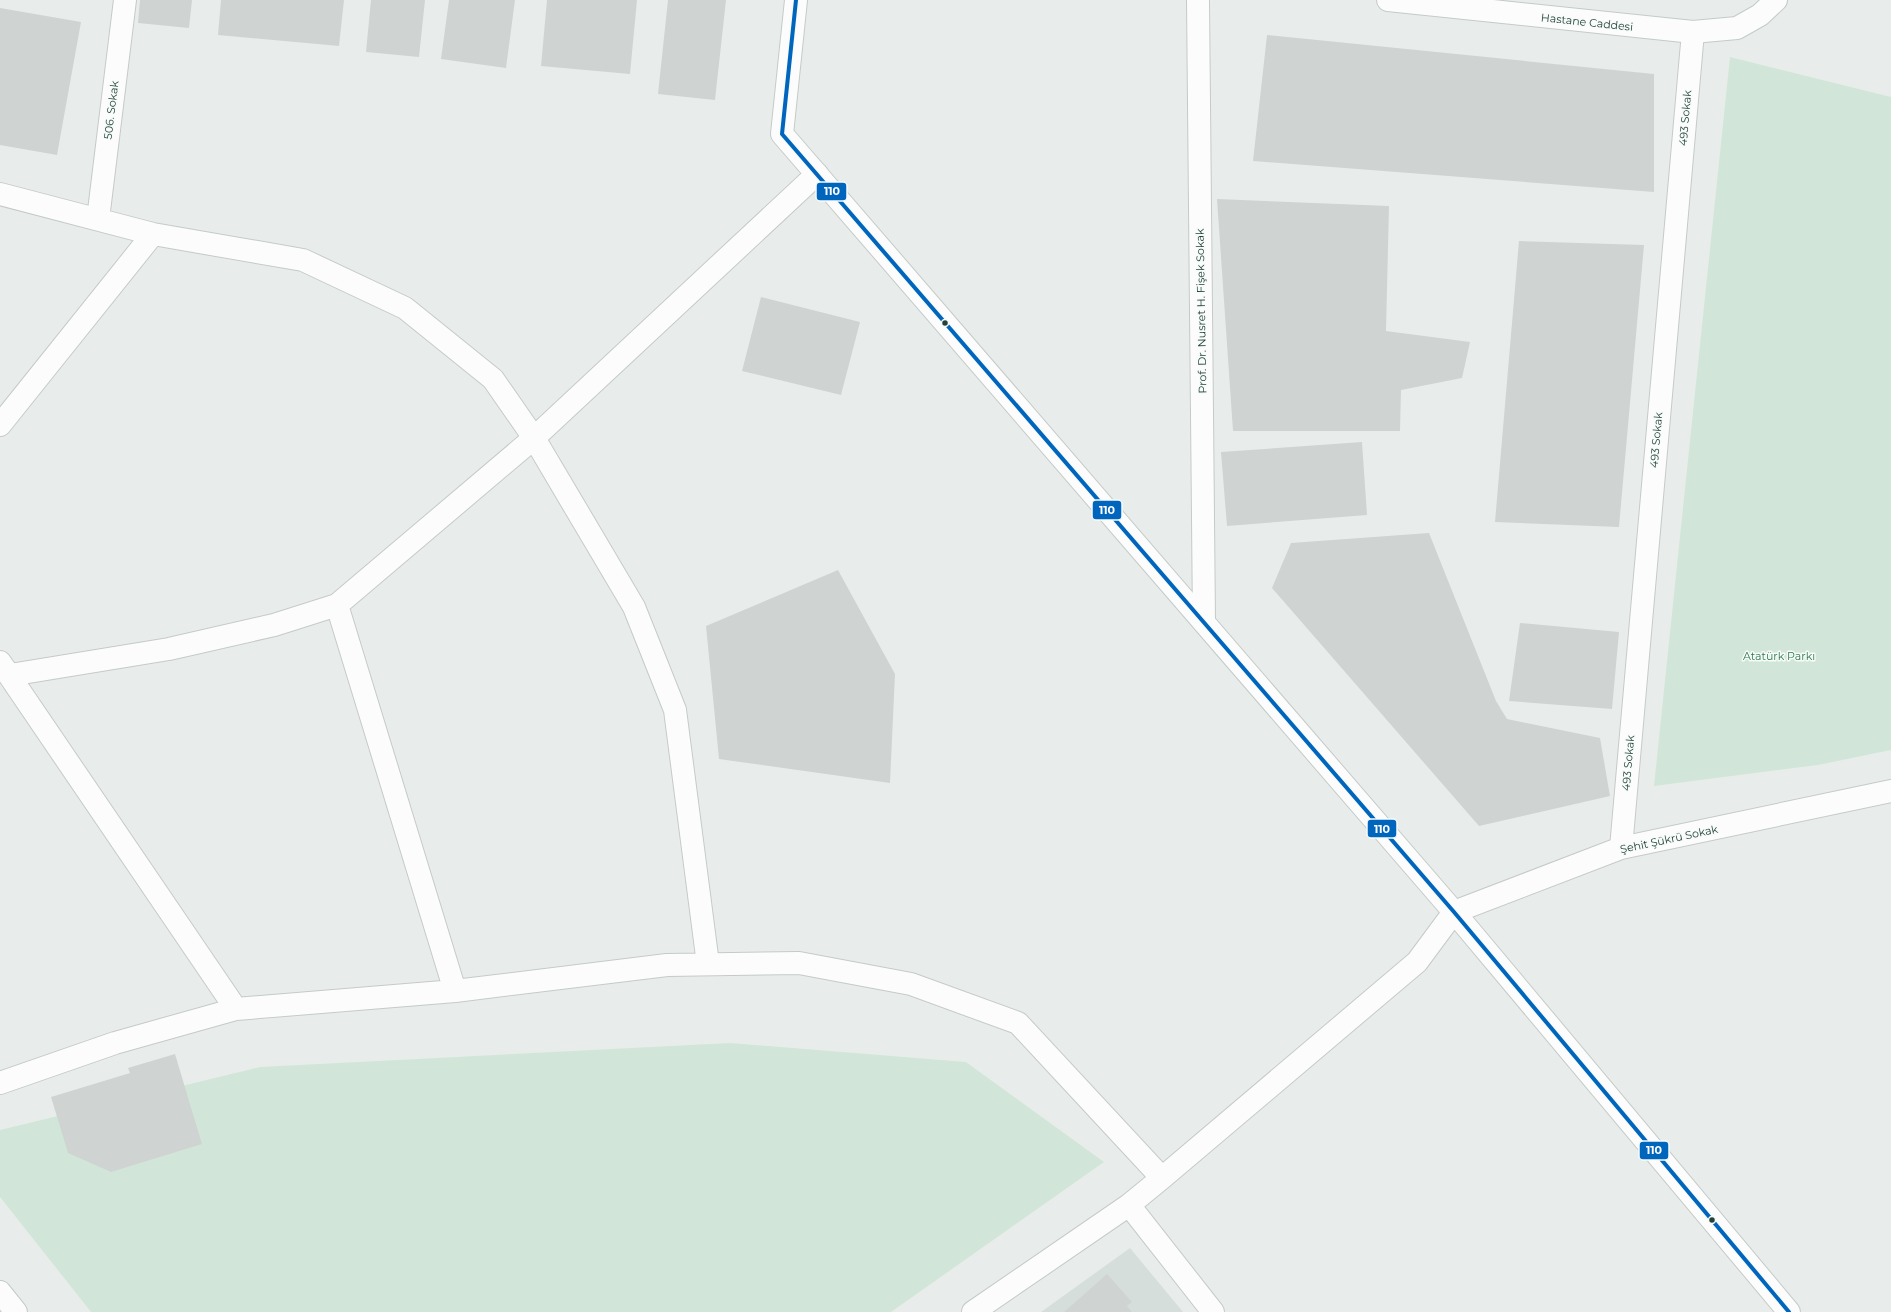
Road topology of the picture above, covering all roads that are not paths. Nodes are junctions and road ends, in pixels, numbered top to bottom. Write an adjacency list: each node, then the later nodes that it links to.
1 (125, 0): 9 (street, 506. Sokak)
2 (796, 0): 7 (street)
3 (1198, 0): 14 (street, Prof. Dr. Nusret H. Fişek Sokak)
4 (1388, 0): 6 (street, Hastane Caddesi)
5 (1776, 0): 6 (street, Hastane Caddesi)
6 (1693, 32): 17 (street, 493 Sokak)
7 (817, 174): 12 (street); 14 (street)
8 (0, 194): 9 (street)
9 (98, 219): 10 (street)
10 (153, 234): 11 (street); 12 (street)
11 (0, 425)
12 (534, 438): 13 (street); 19 (street)
13 (337, 605): 15 (street); 20 (street)
14 (1204, 622): 18 (street)
15 (5, 668): 21 (street)
16 (1891, 791): 17 (street, Şehit Şükrü Sokak)
17 (1621, 848): 18 (street, Şehit Şükrü Sokak)
18 (1454, 912): 23 (street); 29 (street)
19 (708, 964): 20 (street); 23 (street)
20 (455, 991): 21 (street)
21 (236, 1009): 22 (street)
22 (0, 1083)
23 (1162, 1178): 24 (street)
24 (1129, 1205): 27 (street); 28 (street)
25 (0, 1292): 26 (street)
26 (16, 1312)
27 (973, 1312)
28 (1213, 1312)
29 (1789, 1312)

